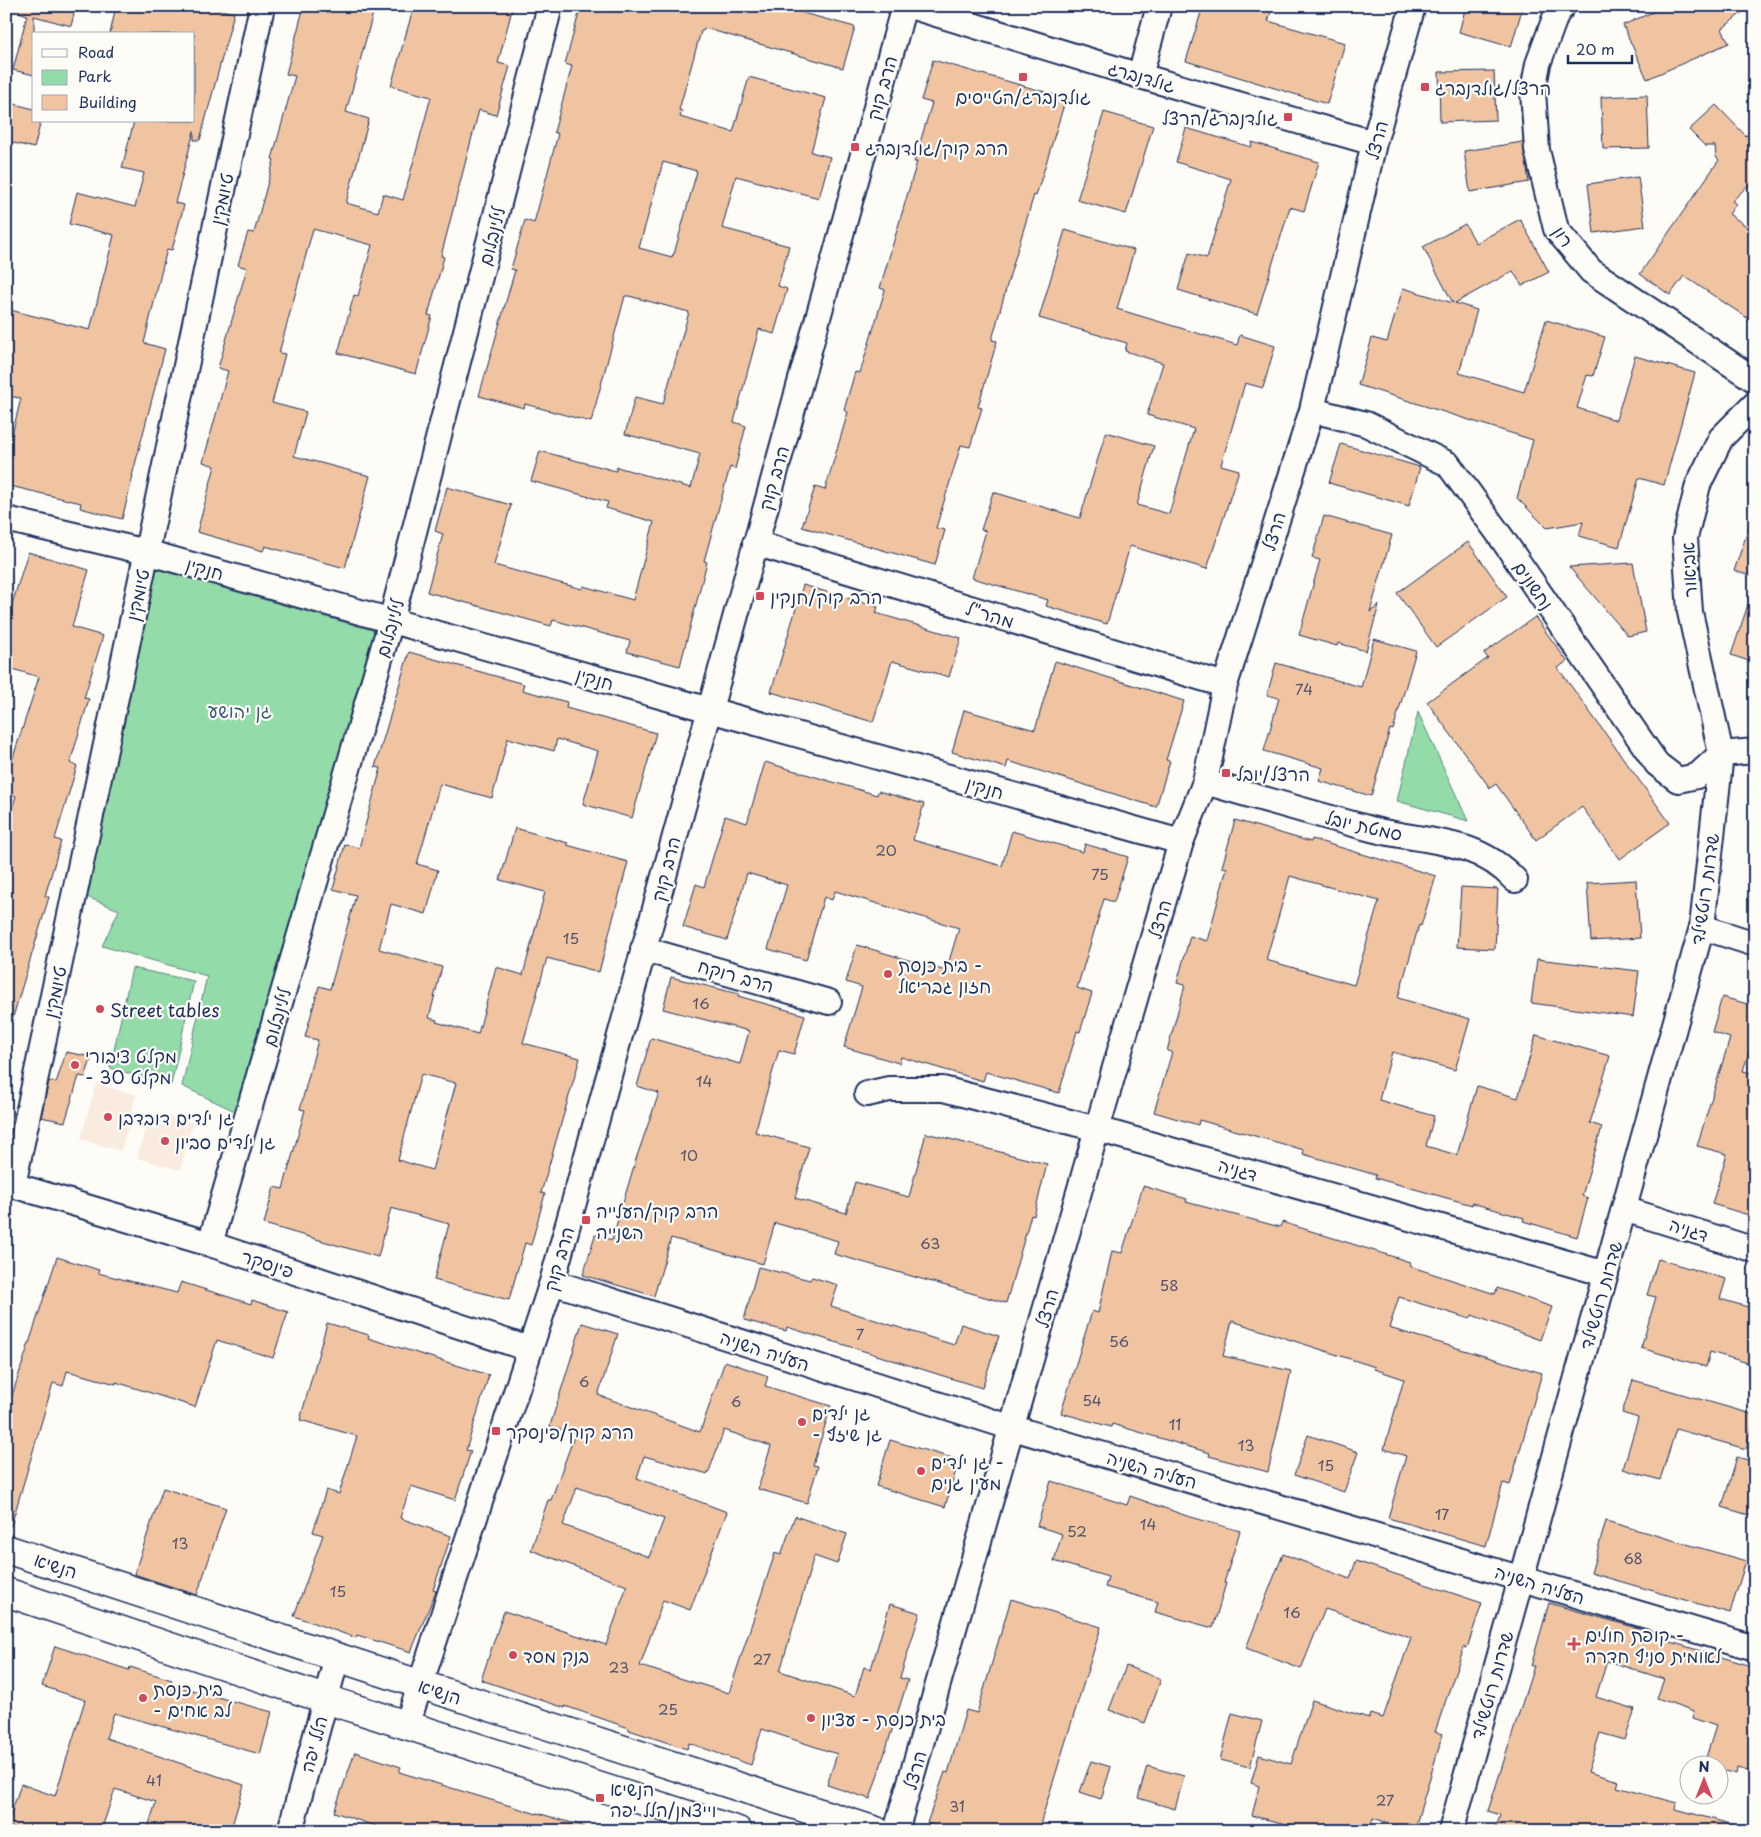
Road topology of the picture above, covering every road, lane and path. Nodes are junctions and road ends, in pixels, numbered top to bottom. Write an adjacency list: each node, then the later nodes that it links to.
1 (262, 6): 15 (street, טיומקין)
2 (550, 6): 16 (street, לילינבלום)
3 (904, 6): 14 (street, הרב קוק)
4 (910, 6): 8 (street, גולדנברג)
5 (1159, 6): 8 (street)
6 (1413, 6): 9 (street, הרצל)
7 (1563, 6): 10 (street, רון)
8 (1140, 76): 9 (street, גולדנברג)
9 (1374, 143): 12 (street, הרצל)
10 (1755, 380)
11 (1755, 404): 20 (street, אביאור)
12 (1312, 410): 17 (street, הרצל); 20 (street, נחשונים)
13 (6, 519): 15 (street, חנקין)
14 (755, 544): 17 (street, מהר"ל); 18 (street, הרב קוק)
15 (146, 552): 16 (street, חנקין); 30 (street, טיומקין)
16 (391, 620): 18 (street, חנקין); 32 (street, לילינבלום)
17 (1225, 685): 21 (street, הרצל)
18 (709, 710): 22 (street, חנקין); 26 (street, הרב קוק)
19 (1755, 751): 20 (street)
20 (1721, 754): 24 (street, שדרות רוטשילד)
21 (1205, 782): 22 (street, הרצל); 23 (street, סמטת יובל)
22 (1181, 842): 29 (street, הרצל)
23 (1515, 880)
24 (1702, 927): 25 (street); 31 (street, שדרות רוטשילד)
25 (1755, 944)
26 (643, 948): 27 (street, הרב רוקח); 35 (street, הרב קוק)
27 (829, 1002)
28 (867, 1094): 29 (street, דגניה)
29 (1097, 1129): 34 (street, דגניה); 37 (street, הרצל)
30 (10, 1184): 32 (street, פינסקר)
31 (1624, 1209): 33 (street, דגניה); 34 (street, שדרות רוטשילד)
32 (210, 1244): 36 (street, פינסקר)
33 (1755, 1250)
34 (1606, 1274): 39 (street, שדרות רוטשילד)
35 (552, 1282): 36 (street, הרב קוק); 37 (street, העליה השניה)
36 (529, 1349): 43 (street, הרב קוק)
37 (1012, 1428): 39 (street, העליה השניה); 49 (street, הרצל)
38 (6, 1549): 42 (main road, הנשיא)
39 (1521, 1578): 41 (street, העליה השניה); 50 (street, שדרות רוטשילד)
40 (6, 1592): 44 (main road)
41 (1755, 1648)
42 (337, 1657): 43 (main road, הנשיא); 44 (street, הלל יפה)
43 (419, 1684): 45 (street, הרב קוק); 48 (main road, הנשיא)
44 (325, 1699): 45 (main road); 46 (street, הלל יפה)
45 (407, 1725): 47 (main road)
46 (290, 1831)
47 (738, 1831)
48 (876, 1831)
49 (896, 1831)
50 (1450, 1831)

